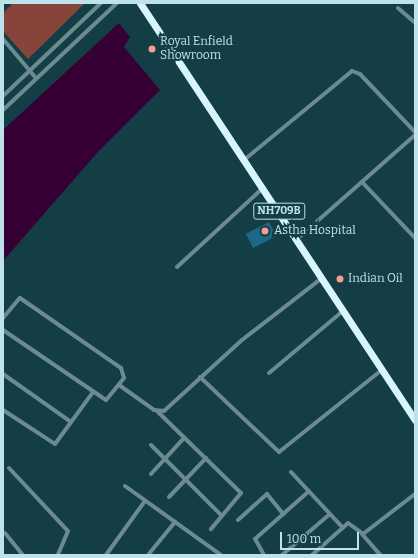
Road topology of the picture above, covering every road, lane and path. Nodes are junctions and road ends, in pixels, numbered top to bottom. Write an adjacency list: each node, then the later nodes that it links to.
1 (101, 3): 7 (street)
2 (117, 3): 8 (street)
3 (141, 3): 13 (highway, NH709B)
4 (398, 8): 5 (street)
5 (415, 23)
6 (3, 39): 7 (street)
7 (30, 70): 8 (street); 9 (street)
8 (36, 78): 10 (street)
9 (3, 96)
10 (3, 110)
11 (415, 132): 13 (street)
12 (415, 135): 14 (street)
13 (244, 160): 15 (highway, NH709B)
14 (362, 182): 16 (street); 17 (street)
15 (263, 188): 17 (highway, NH709B); 18 (street)
16 (415, 238)
17 (297, 239): 19 (highway, NH709B)
18 (177, 267)
19 (323, 277): 20 (highway, NH709B); 26 (street)
20 (344, 310): 23 (highway, NH709B); 24 (street)
21 (3, 318): 28 (street)
22 (3, 330): 29 (street)
23 (383, 369): 26 (street); 32 (highway, NH709B)
24 (269, 373)
25 (5, 376): 27 (street); 33 (street)
26 (200, 377): 31 (street)
27 (3, 382)
28 (119, 385): 29 (street); 31 (street)
29 (93, 392): 33 (street)
30 (3, 410): 33 (street)
31 (158, 412): 34 (street)
32 (415, 420)
33 (71, 422)
34 (184, 438): 36 (street); 37 (street)
35 (151, 445): 36 (street)
36 (165, 458): 40 (street); 41 (street)
37 (206, 458): 41 (street); 49 (street)
38 (9, 468): 56 (street)
39 (291, 472): 43 (street)
40 (150, 474)
41 (185, 479): 45 (street); 49 (street)
42 (125, 486): 46 (street)
43 (309, 492): 47 (street); 48 (street)
44 (415, 494): 55 (street)
45 (169, 497)
46 (145, 501): 51 (street); 60 (street)
47 (283, 514): 50 (street); 62 (street)
48 (330, 514): 52 (street); 63 (street)
49 (222, 516): 53 (street)
50 (238, 520)
51 (174, 522): 57 (street); 61 (street)
52 (343, 528): 55 (street); 64 (street)
53 (211, 529)
54 (5, 533): 59 (street)
55 (362, 534): 58 (street)
56 (60, 554)
57 (150, 554)
58 (378, 554)
59 (23, 555)
60 (106, 555)
61 (221, 555)
62 (264, 555)
63 (282, 555)
64 (312, 555)

